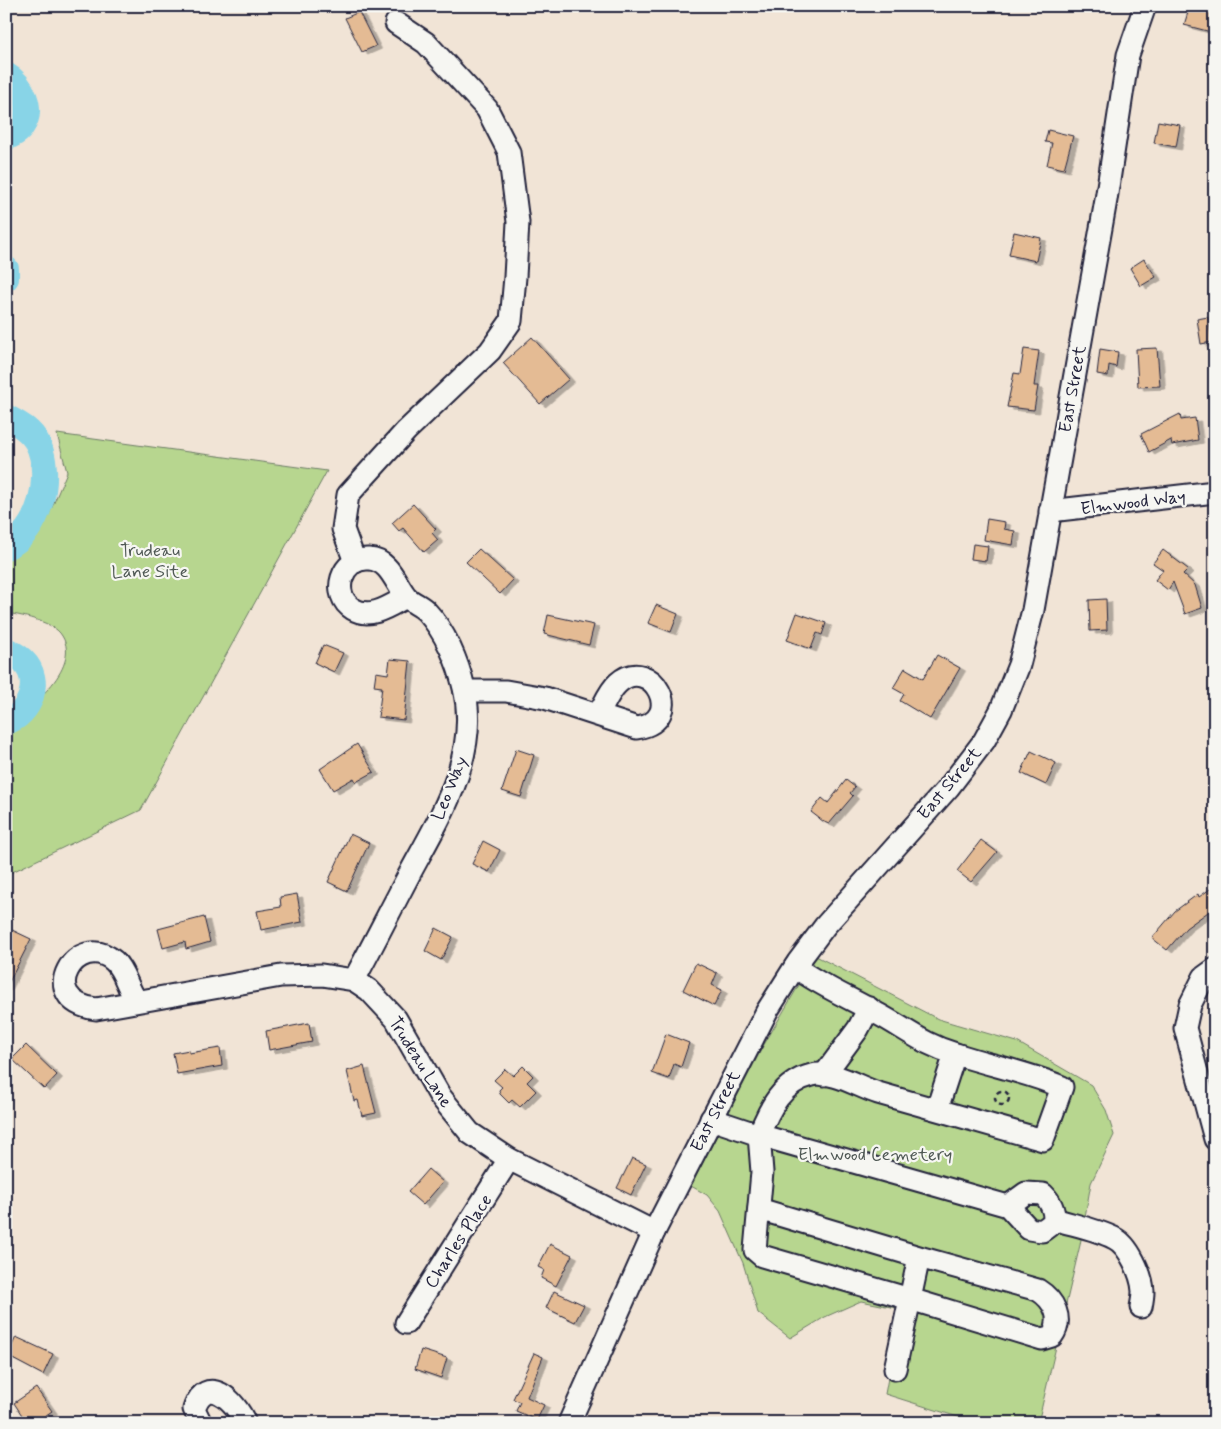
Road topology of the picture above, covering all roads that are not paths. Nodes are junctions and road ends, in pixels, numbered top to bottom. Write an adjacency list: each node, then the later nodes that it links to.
1 (1145, 6): 4 (street, East Street)
2 (396, 23): 5 (street)
3 (1215, 492): 4 (street, Elmwood Way)
4 (1050, 512): 9 (street, East Street)
5 (355, 562): 6 (street, Leo Way); 6 (street)
6 (406, 597): 7 (street, Leo Way)
7 (465, 691): 8 (street); 11 (street, Leo Way)
8 (598, 716)
9 (794, 967): 13 (street); 17 (street, East Street)
10 (1215, 970): 19 (street)
11 (354, 980): 12 (street, Trudeau Lane); 20 (street, Trudeau Lane)
12 (138, 1001)
13 (869, 1008): 14 (street); 15 (street)
14 (955, 1054): 16 (street); 16 (street)
15 (824, 1075): 16 (street); 18 (street)
16 (937, 1109)
17 (711, 1119): 18 (street); 24 (street, East Street)
18 (759, 1135): 21 (street); 22 (street)
19 (1215, 1139)
20 (509, 1159): 24 (street, Trudeau Lane); 28 (street, Charles Place)
21 (1008, 1206): 23 (street); 23 (street)
22 (759, 1209): 25 (street); 26 (street)
23 (1054, 1219): 27 (street)
24 (654, 1232): 32 (street, East Street)
25 (919, 1257): 26 (street); 26 (street)
26 (910, 1299): 29 (street)
27 (1141, 1307)
28 (406, 1324)
29 (895, 1369)
30 (201, 1423): 31 (street)
31 (245, 1423)
32 (570, 1423)

